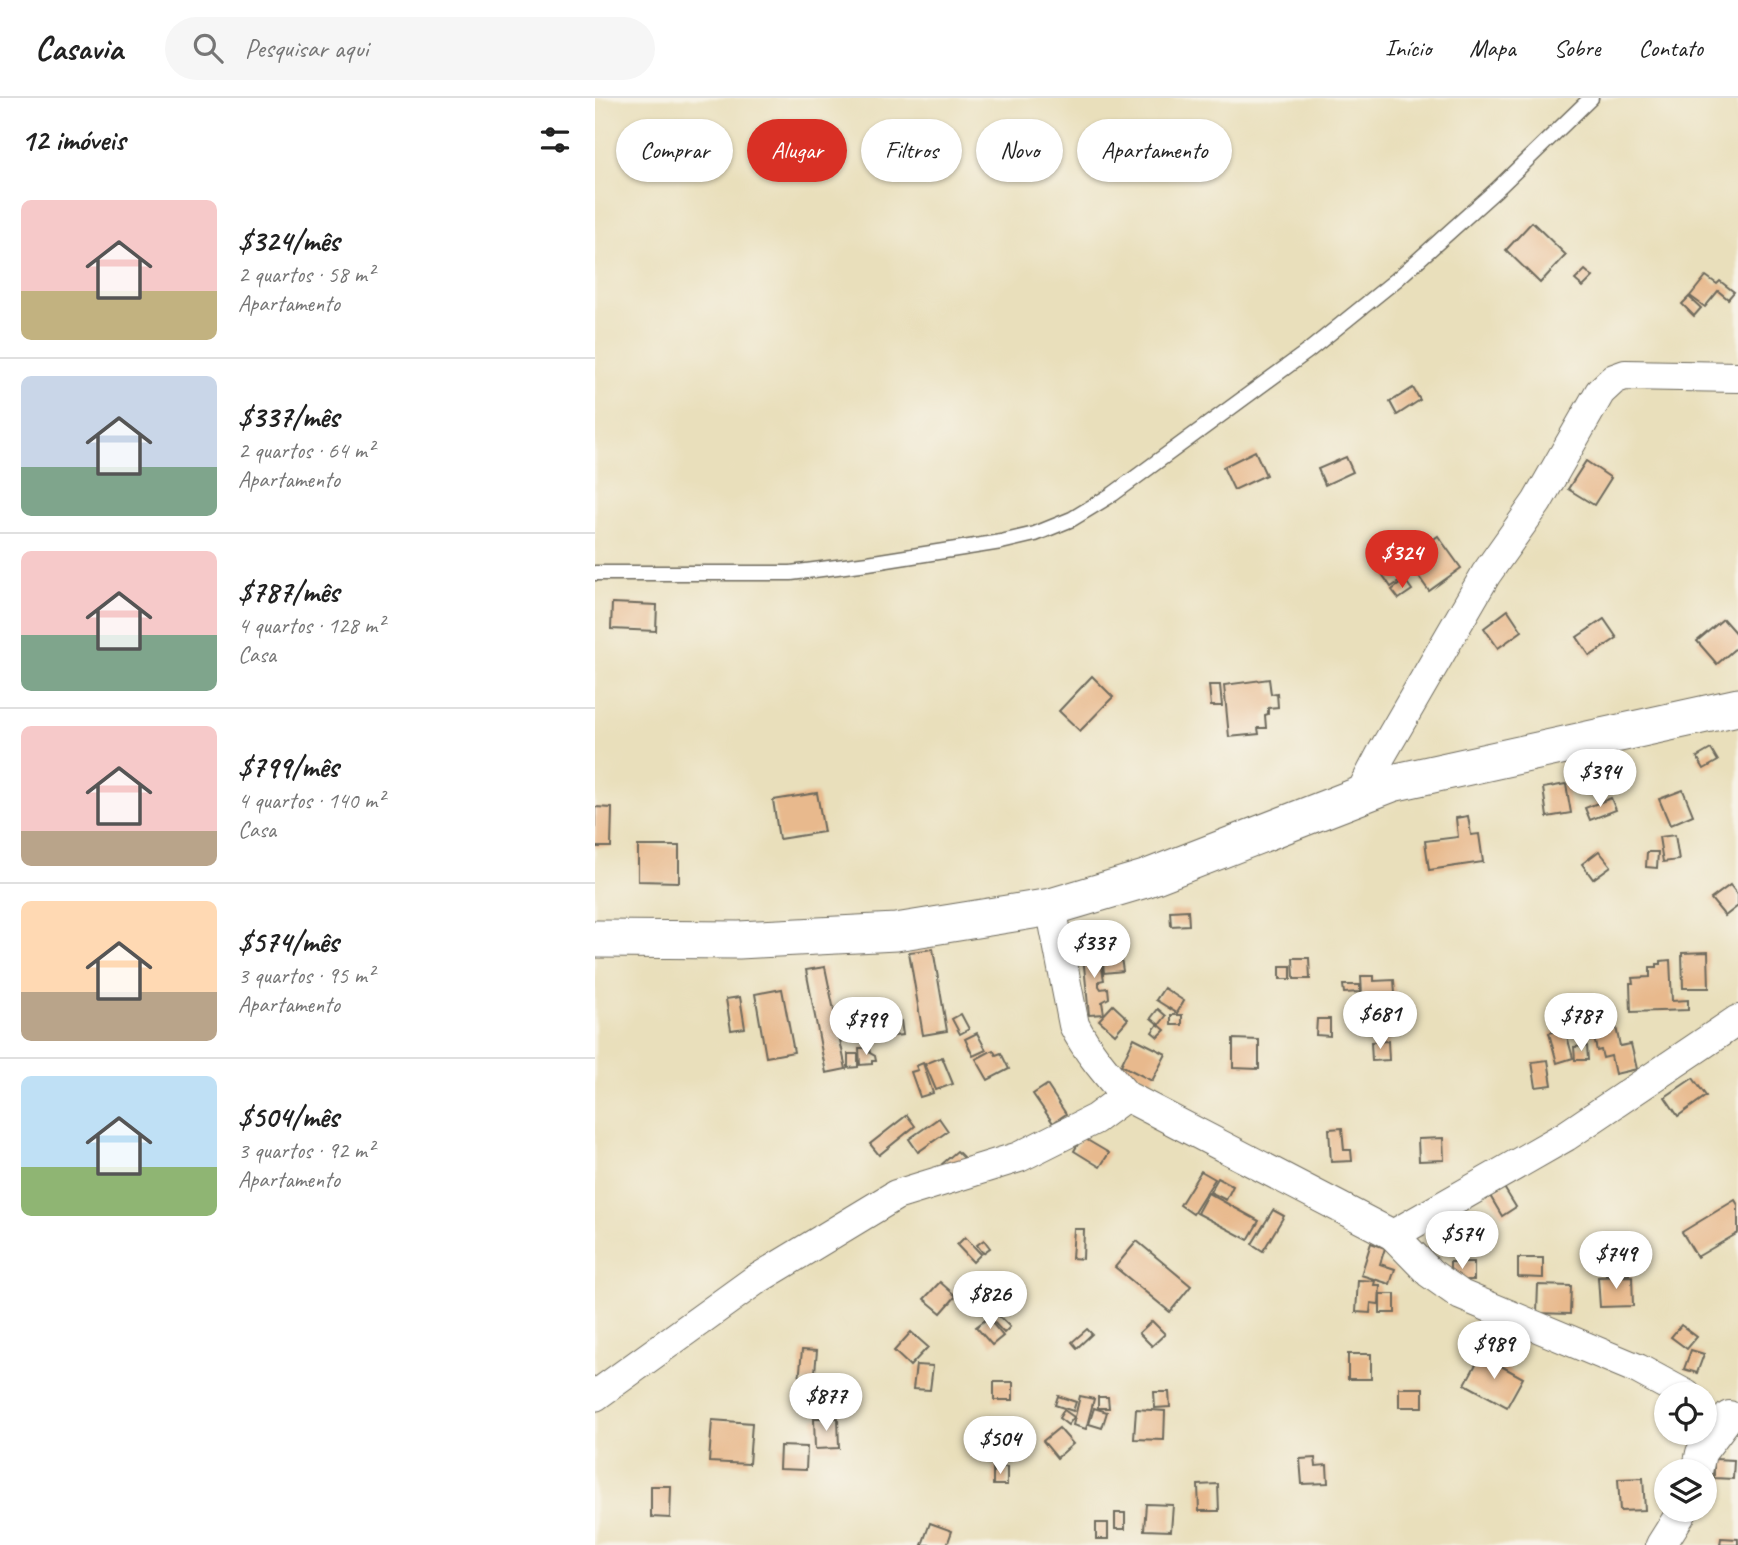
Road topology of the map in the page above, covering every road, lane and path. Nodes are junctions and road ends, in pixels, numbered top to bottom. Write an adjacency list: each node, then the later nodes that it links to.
1 (1591, 98): 3 (lane)
2 (1738, 377): 5 (street)
3 (595, 573)
4 (1738, 706): 5 (street)
5 (1361, 793): 6 (street)
6 (1051, 907): 7 (street); 9 (street)
7 (595, 939)
8 (1738, 1020): 10 (street)
9 (1126, 1096): 10 (street); 12 (street)
10 (1393, 1235): 11 (street)
11 (1662, 1382)
12 (595, 1396)
13 (1724, 1412): 14 (street)
14 (1700, 1459)
15 (1675, 1522): 16 (street)
16 (1661, 1545)

